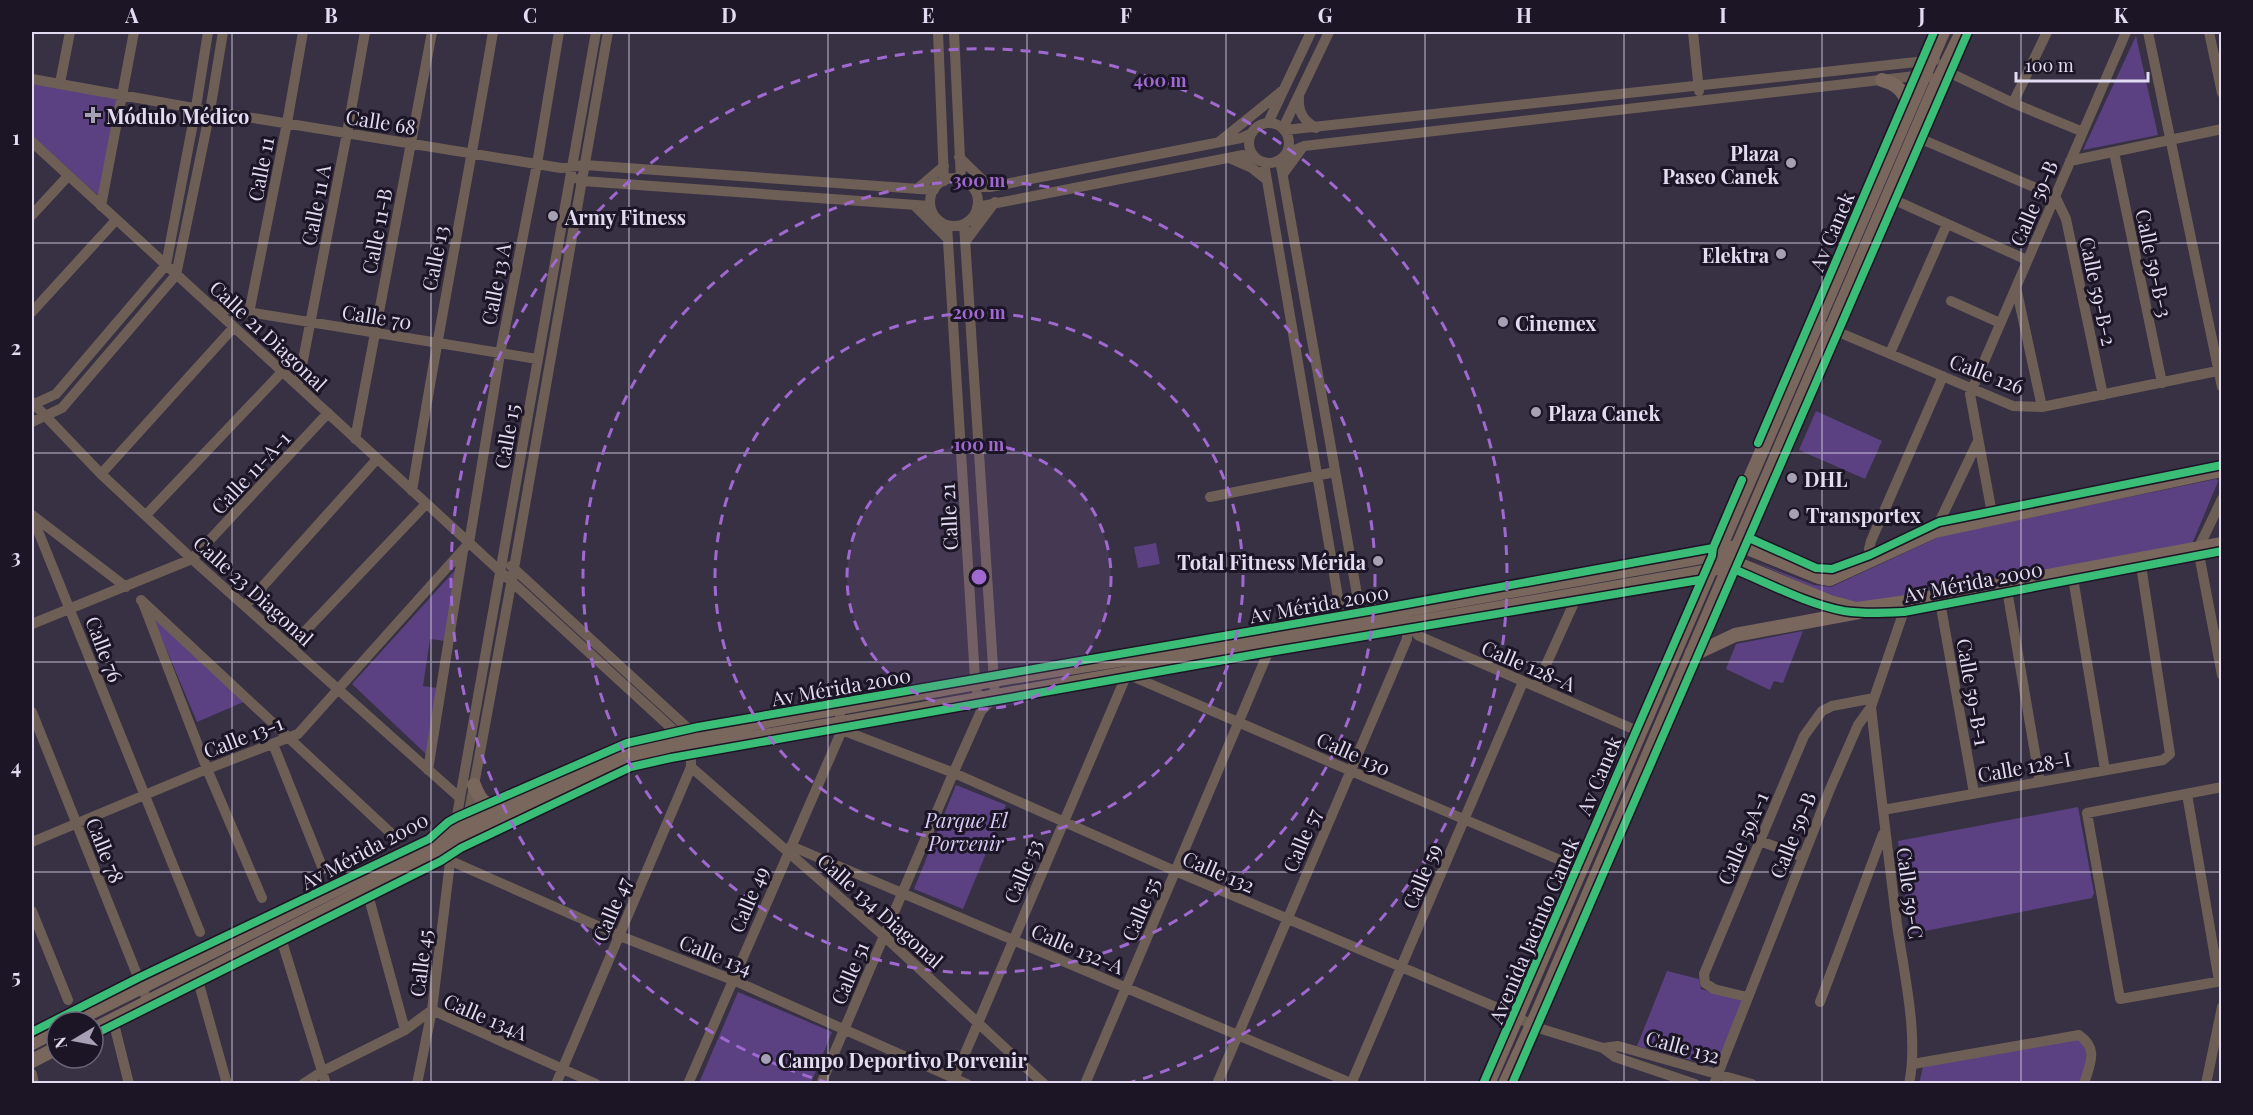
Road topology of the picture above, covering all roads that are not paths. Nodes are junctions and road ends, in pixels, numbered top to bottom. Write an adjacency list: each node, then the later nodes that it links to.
1 (70, 32): 28 (street)
2 (134, 32): 32 (street)
3 (208, 32): 36 (street)
4 (223, 32): 39 (street)
5 (303, 32): 40 (street, Calle 11)
6 (365, 32): 47 (street, Calle 11 A)
7 (432, 32): 53 (street, Calle 11-B)
8 (493, 32): 56 (street, Calle 13)
9 (559, 32): 62 (street, Calle 13 A)
10 (596, 32): 66 (street, Calle 15)
11 (608, 32): 64 (street, Calle 15)
12 (938, 32): 65 (street)
13 (954, 32): 58 (street)
14 (1311, 32): 30 (street)
15 (1329, 32): 33 (street)
16 (1693, 32): 29 (street)
17 (1943, 32): 23 (main road, Avenida Jacinto Canek)
18 (1962, 32): 24 (main road, Avenida Jacinto Canek)
19 (2047, 32): 35 (street)
20 (2127, 32): 46 (street, Calle 59-B)
21 (2148, 32): 50 (street)
22 (2209, 32): 31 (street)
23 (1930, 60): 24 (street); 25 (main road, Avenida Jacinto Canek); 29 (street)
24 (1944, 70): 25 (street); 35 (street); 49 (main road, Avenida Jacinto Canek)
25 (1924, 75): 27 (street); 38 (main road, Avenida Jacinto Canek)
26 (32, 79): 28 (street, Calle 68)
27 (1882, 80): 34 (street); 38 (main road)
28 (60, 83): 32 (street, Calle 68)
29 (1699, 86): 34 (street); 37 (street)
30 (1284, 88): 41 (street); 52 (street)
31 (2222, 93)
32 (123, 94): 36 (street, Calle 68); 84 (street)
33 (1299, 94): 43 (street); 44 (street)
34 (1700, 100): 42 (street)
35 (2013, 103): 46 (street)
36 (196, 107): 39 (street, Calle 68); 95 (street)
37 (1485, 109): 42 (street); 43 (street)
38 (1909, 109): 103 (main road, Avenida Jacinto Canek)
39 (210, 111): 40 (street, Calle 68); 96 (street)
40 (287, 123): 47 (street, Calle 68); 101 (street, Calle 11)
41 (1268, 123): 44 (street); 48 (street)
42 (1487, 125): 54 (street)
43 (1316, 128): 44 (street)
44 (1284, 129): 57 (street)
45 (2222, 129): 50 (street)
46 (2083, 132): 61 (street, Calle 59-B)
47 (347, 133): 53 (street, Calle 68); 102 (street, Calle 11 A)
48 (1252, 133): 52 (street); 60 (street)
49 (1914, 136): 80 (street); 81 (main road, Avenida Jacinto Canek)
50 (2171, 140): 55 (street); 112 (street)
51 (32, 142): 68 (street, Calle 21 Diagonal)
52 (1218, 143): 63 (street)
53 (412, 144): 56 (street, Calle 68); 107 (street, Calle 11-B)
54 (1304, 147): 57 (street); 67 (street)
55 (2114, 152): 61 (street); 115 (street, Calle 59-B-3)
56 (472, 154): 62 (street, Calle 68); 108 (street, Calle 13)
57 (1284, 156): 60 (street); 67 (street)
58 (959, 157): 71 (street); 76 (street)
59 (1228, 158): 60 (street); 70 (street); 72 (street)
60 (1260, 161): 72 (street)
61 (2070, 161): 80 (street, Calle 59-B)
62 (537, 164): 66 (street, Calle 68); 110 (street, Calle 13 A)
63 (1112, 164): 70 (street); 76 (street)
64 (585, 165): 66 (street); 69 (street); 73 (street, Calle 15)
65 (944, 166): 74 (street); 77 (street)
66 (567, 170): 73 (street); 111 (street, Calle 15)
67 (1283, 174): 131 (street)
68 (68, 176): 84 (street, Calle 21 Diagonal); 87 (street)
69 (757, 177): 77 (street); 79 (street)
70 (1115, 179): 82 (street)
71 (961, 180): 74 (street); 75 (street)
72 (1267, 180): 133 (street)
73 (582, 181): 79 (street); 153 (street, Calle 15)
74 (944, 181): 78 (street)
75 (972, 187): 76 (street); 86 (street)
76 (990, 187)
77 (917, 189): 78 (street)
78 (934, 190): 85 (street)
79 (754, 194): 83 (street)
80 (2055, 196): 94 (street, Calle 59-B); 119 (street, Calle 59-B-2)
81 (1888, 197): 90 (street); 106 (main road, Avenida Jacinto Canek)
82 (995, 202): 86 (street); 93 (street)
83 (914, 205): 85 (street); 92 (street)
84 (101, 206): 88 (street, Calle 21 Diagonal)
85 (930, 206): 91 (street)
86 (977, 207): 89 (street)
87 (32, 215)
88 (116, 220): 95 (street, Calle 21 Diagonal); 100 (street)
89 (964, 224): 91 (street); 93 (street, Calle 21)
90 (1947, 224): 94 (street); 109 (street)
91 (947, 225): 92 (street, Calle 21)
92 (948, 239): 128 (street, Calle 21)
93 (965, 242): 127 (street, Calle 21)
94 (2028, 260): 97 (street, Calle 59-B)
95 (166, 266): 96 (street, Calle 21 Diagonal); 120 (street)
96 (176, 275): 99 (street, Calle 21 Diagonal); 123 (street)
97 (2016, 287): 104 (street, Calle 59-B); 121 (street)
98 (1951, 301): 104 (street)
99 (211, 306): 101 (street, Calle 70); 105 (street, Calle 21 Diagonal)
100 (32, 312)
101 (249, 313): 102 (street, Calle 70)
102 (309, 323): 107 (street, Calle 70); 116 (street, Calle 11 A)
103 (1817, 323): 106 (street, Calle 126); 147 (main road, Avenida Jacinto Canek)
104 (2000, 324): 118 (street, Calle 59-B)
105 (234, 327): 113 (street, Calle 21 Diagonal); 132 (street)
106 (1832, 328): 109 (street, Calle 126); 143 (main road, Avenida Jacinto Canek)
107 (374, 333): 108 (street, Calle 70); 125 (street, Calle 11-B)
108 (436, 344): 110 (street, Calle 70); 134 (street, Calle 13)
109 (1890, 353): 114 (street, Calle 126)
110 (500, 354): 111 (street, Calle 70); 144 (street, Calle 13 A)
111 (537, 360): 150 (street, Calle 15)
112 (2220, 370): 115 (street, Calle 126); 117 (street)
113 (282, 372): 116 (street, Calle 21 Diagonal); 139 (street)
114 (1943, 376): 118 (street, Calle 126); 151 (street)
115 (2162, 383): 119 (street, Calle 126)
116 (298, 386): 122 (street, Calle 21 Diagonal)
117 (2222, 387)
118 (1972, 389): 121 (street, Calle 126); 126 (street)
119 (2103, 395): 121 (street, Calle 126)
120 (32, 404): 123 (street, Calle 23 Diagonal)
121 (2042, 407)
122 (328, 413): 125 (street, Calle 21 Diagonal); 148 (street, Calle 11-A-1)
123 (45, 416): 124 (street); 132 (street, Calle 23 Diagonal)
124 (32, 422)
125 (355, 438): 129 (street, Calle 21 Diagonal)
126 (1978, 441): 140 (street); 141 (street)
127 (978, 450): 128 (street); 176 (street, Calle 21)
128 (962, 451): 178 (street, Calle 21)
129 (377, 459): 134 (street, Calle 21 Diagonal); 163 (street)
130 (2222, 470): 140 (main road)
131 (1335, 472): 133 (street); 167 (street)
132 (101, 474): 139 (street, Calle 23 Diagonal)
133 (1317, 476): 135 (street); 168 (street)
134 (412, 491): 137 (street, Calle 21 Diagonal)
135 (1210, 497)
136 (2222, 498): 145 (street)
137 (426, 504): 144 (street, Calle 21 Diagonal); 171 (street)
138 (32, 515): 159 (street); 165 (street, Calle 76)
139 (146, 515): 148 (street, Calle 23 Diagonal)
140 (1993, 519): 141 (main road)
141 (1935, 531): 151 (main road)
142 (2222, 544): 145 (main road)
143 (1740, 545): 147 (main road); 151 (main road); 152 (main road, Avenida Jacinto Canek)
144 (466, 546): 146 (street, Calle 21 Diagonal); 180 (street, Calle 13-1); 195 (street, Calle 13 A)
145 (2198, 549): 149 (main road); 175 (street)
146 (481, 555): 150 (street, Calle 21 Diagonal); 156 (street, Calle 21 Diagonal)
147 (1718, 555): 154 (main road, Avenida Jacinto Canek); 166 (main road)
148 (192, 559): 159 (street, Calle 11-A-1); 163 (street, Calle 23 Diagonal)
149 (2140, 559): 155 (main road); 196 (street, Calle 128-I)
150 (502, 561): 153 (street, Calle 21 Diagonal); 156 (street, Calle 15)
151 (1872, 561)
152 (1732, 563): 154 (main road); 164 (main road); 173 (main road, Avenida Jacinto Canek)
153 (514, 568): 157 (street, Calle 15); 191 (street, Calle 21 Diagonal)
154 (1711, 571): 160 (main road); 188 (main road, Avenida Jacinto Canek)
155 (2072, 572): 158 (main road); 196 (street)
156 (501, 574): 157 (street, Calle 21 Diagonal); 205 (street, Calle 15)
157 (511, 583): 189 (street, Calle 21 Diagonal); 200 (street, Calle 15)
158 (2006, 584): 161 (main road); 199 (street)
159 (126, 587): 165 (street, Calle 11-A-1)
160 (1578, 594): 170 (main road); 179 (street)
161 (1939, 596): 162 (main road); 202 (street, Calle 59-B-1)
162 (1907, 602): 164 (main road); 182 (street, Calle 59-B)
163 (245, 606): 171 (street, Calle 23 Diagonal)
164 (1876, 608): 173 (main road)
165 (70, 609): 169 (street, Calle 11-A-1); 204 (street, Calle 76)
166 (1405, 610): 167 (main road); 170 (street, Calle 57)
167 (1361, 617): 168 (main road)
168 (1342, 621): 174 (main road)
169 (32, 624)
170 (1408, 624): 172 (main road); 177 (street, Calle 128-A); 197 (street, Calle 57)
171 (291, 646): 180 (street, Calle 23 Diagonal)
172 (1270, 648): 174 (main road); 186 (street, Calle 55)
173 (1692, 652): 235 (main road, Avenida Jacinto Canek)
174 (1126, 667): 176 (main road); 181 (main road); 186 (street, Calle 130); 209 (street, Calle 53)
175 (2222, 675)
176 (993, 680): 178 (main road); 181 (street, Calle 21)
177 (1524, 682): 179 (street, Calle 128-A); 208 (street, Calle 59)
178 (975, 684): 183 (street, Calle 21); 184 (main road)
179 (1536, 687): 188 (street, Calle 128-A)
180 (338, 689): 190 (street, Calle 13-1); 195 (street, Calle 23 Diagonal)
181 (995, 697): 183 (main road)
182 (1873, 703): 207 (street, Calle 59-C); 215 (street, Calle 59A-1); 219 (street, Calle 59-B)
183 (979, 706): 187 (main road); 198 (street, Calle 51)
184 (839, 709): 187 (street); 191 (main road)
185 (32, 712): 210 (street, Calle 78)
186 (1239, 722): 197 (street, Calle 130); 223 (street, Calle 55)
187 (842, 727): 191 (main road); 198 (street, Calle 132); 218 (street, Calle 49)
188 (1640, 732): 222 (main road, Avenida Jacinto Canek)
189 (680, 736): 191 (main road); 206 (main road)
190 (290, 737): 192 (street, Calle 13-1); 194 (street); 213 (street)
191 (693, 741): 193 (street, Calle 47); 214 (main road)
192 (273, 744): 194 (street, Calle 13-1); 221 (street)
193 (691, 767): 218 (street, Calle 134 Diagonal); 230 (street, Calle 47)
194 (207, 769): 204 (street, Calle 13-1); 226 (street)
195 (428, 770): 205 (street, Calle 23 Diagonal)
196 (2105, 770): 199 (street, Calle 128-I)
197 (1351, 771): 208 (street, Calle 130); 228 (street, Calle 57)
198 (954, 773): 209 (street, Calle 132); 225 (street, Calle 51)
199 (2040, 782): 202 (street, Calle 128-I)
200 (474, 785): 206 (main road); 211 (street, Calle 15)
201 (2222, 787): 203 (street)
202 (1974, 793): 207 (street, Calle 128-I)
203 (2187, 794): 239 (street); 239 (street)
204 (143, 796): 210 (street, Calle 13-1); 229 (street, Calle 76)
205 (460, 798): 211 (street, Calle 15)
206 (500, 807): 211 (main road)
207 (1882, 810): 212 (street, Calle 59-C)
208 (1464, 819): 222 (street, Calle 130); 236 (street, Calle 59)
209 (1063, 823): 223 (street, Calle 132); 233 (street, Calle 53)
210 (76, 824): 216 (street, Calle 13-1); 240 (street, Calle 78)
211 (462, 826): 214 (street, Calle 15); 217 (street, Calle 15); 240 (main road)
212 (1885, 830): 245 (street); 259 (street, Calle 59-C)
213 (395, 837)
214 (469, 838): 217 (main road)
215 (1760, 841): 219 (street); 242 (street, Calle 59A-1)
216 (32, 842)
217 (452, 846): 220 (street, Calle 45); 224 (main road)
218 (789, 849): 225 (street, Calle 132-A); 232 (street, Calle 134 Diagonal); 238 (street, Calle 49)
219 (1803, 857): 242 (street, Calle 59-B)
220 (451, 861): 230 (street, Calle 134); 248 (street, Calle 45)
221 (323, 869)
222 (1581, 869): 234 (main road, Avenida Jacinto Canek)
223 (1175, 871): 228 (street, Calle 132); 241 (street, Calle 55)
224 (367, 891): 231 (main road); 255 (street)
225 (903, 892): 232 (street, Calle 51); 233 (street, Calle 132-A)
226 (262, 898)
227 (32, 911): 243 (street)
228 (1287, 920): 236 (street, Calle 132); 256 (street, Calle 57)
229 (200, 932)
230 (620, 934): 238 (street, Calle 134); 260 (street, Calle 47)
231 (280, 935): 237 (main road); 262 (street)
232 (884, 936): 251 (street, Calle 134 Diagonal); 254 (street, Calle 51)
233 (1013, 939): 241 (street, Calle 132-A); 251 (street, Calle 53)
234 (1548, 945): 235 (main road); 249 (main road, Avenida Jacinto Canek)
235 (1564, 951): 253 (main road, Avenida Jacinto Canek)
236 (1401, 969): 249 (street, Calle 132); 281 (street, Calle 59)
237 (196, 977): 244 (main road); 269 (street)
238 (733, 980): 254 (street, Calle 134); 275 (street, Calle 49)
239 (2220, 981)
240 (142, 987): 244 (street, Calle 78); 247 (main road)
241 (1126, 987): 256 (street, Calle 132-A); 279 (street, Calle 55)
242 (1748, 997): 264 (street, Calle 59-B)
243 (68, 1000)
244 (148, 1002): 250 (main road)
245 (1820, 1002)
246 (2222, 1007): 288 (street)
247 (96, 1010)
248 (432, 1010): 255 (street, Calle 134A); 260 (street, Calle 134A); 272 (street, Calle 45)
249 (1517, 1016): 253 (street, Calle 132); 258 (main road, Avenida Jacinto Canek)
250 (113, 1020): 252 (main road); 268 (street)
251 (978, 1021): 266 (street, Calle 53); 278 (street, Calle 134 Diagonal)
252 (105, 1024)
253 (1532, 1026): 257 (street, Calle 132); 261 (main road, Avenida Jacinto Canek)
254 (844, 1029): 266 (street, Calle 134); 276 (street, Calle 51)
255 (405, 1030): 262 (street, Calle 134A)
256 (1238, 1035): 280 (street, Calle 57); 281 (street, Calle 132-A)
257 (1603, 1048): 264 (street, Calle 132); 265 (street, Calle 132)
258 (1497, 1063): 261 (main road); 282 (main road, Avenida Jacinto Canek)
259 (1913, 1064): 286 (street, Calle 59-C); 287 (street)
260 (562, 1069): 273 (street, Calle 47); 274 (street, Calle 134A)
261 (1512, 1069): 283 (main road, Avenida Jacinto Canek)
262 (323, 1071): 270 (street, Calle 134A); 271 (street)
263 (32, 1074): 267 (street)
264 (1716, 1079): 285 (street, Calle 132)
265 (1677, 1080): 284 (street, Calle 132)
266 (953, 1081): 277 (street, Calle 134)
267 (34, 1083)
268 (129, 1083)
269 (227, 1083)
270 (303, 1083)
271 (326, 1083)
272 (417, 1083)
273 (556, 1083)
274 (596, 1083)
275 (688, 1083)
276 (821, 1083)
277 (967, 1083)
278 (1044, 1083)
279 (1085, 1083)
280 (1217, 1083)
281 (1351, 1083)
282 (1488, 1083)
283 (1505, 1083)
284 (1695, 1083)
285 (1752, 1083)
286 (1909, 1083)
287 (2084, 1083)
288 (2206, 1083)

